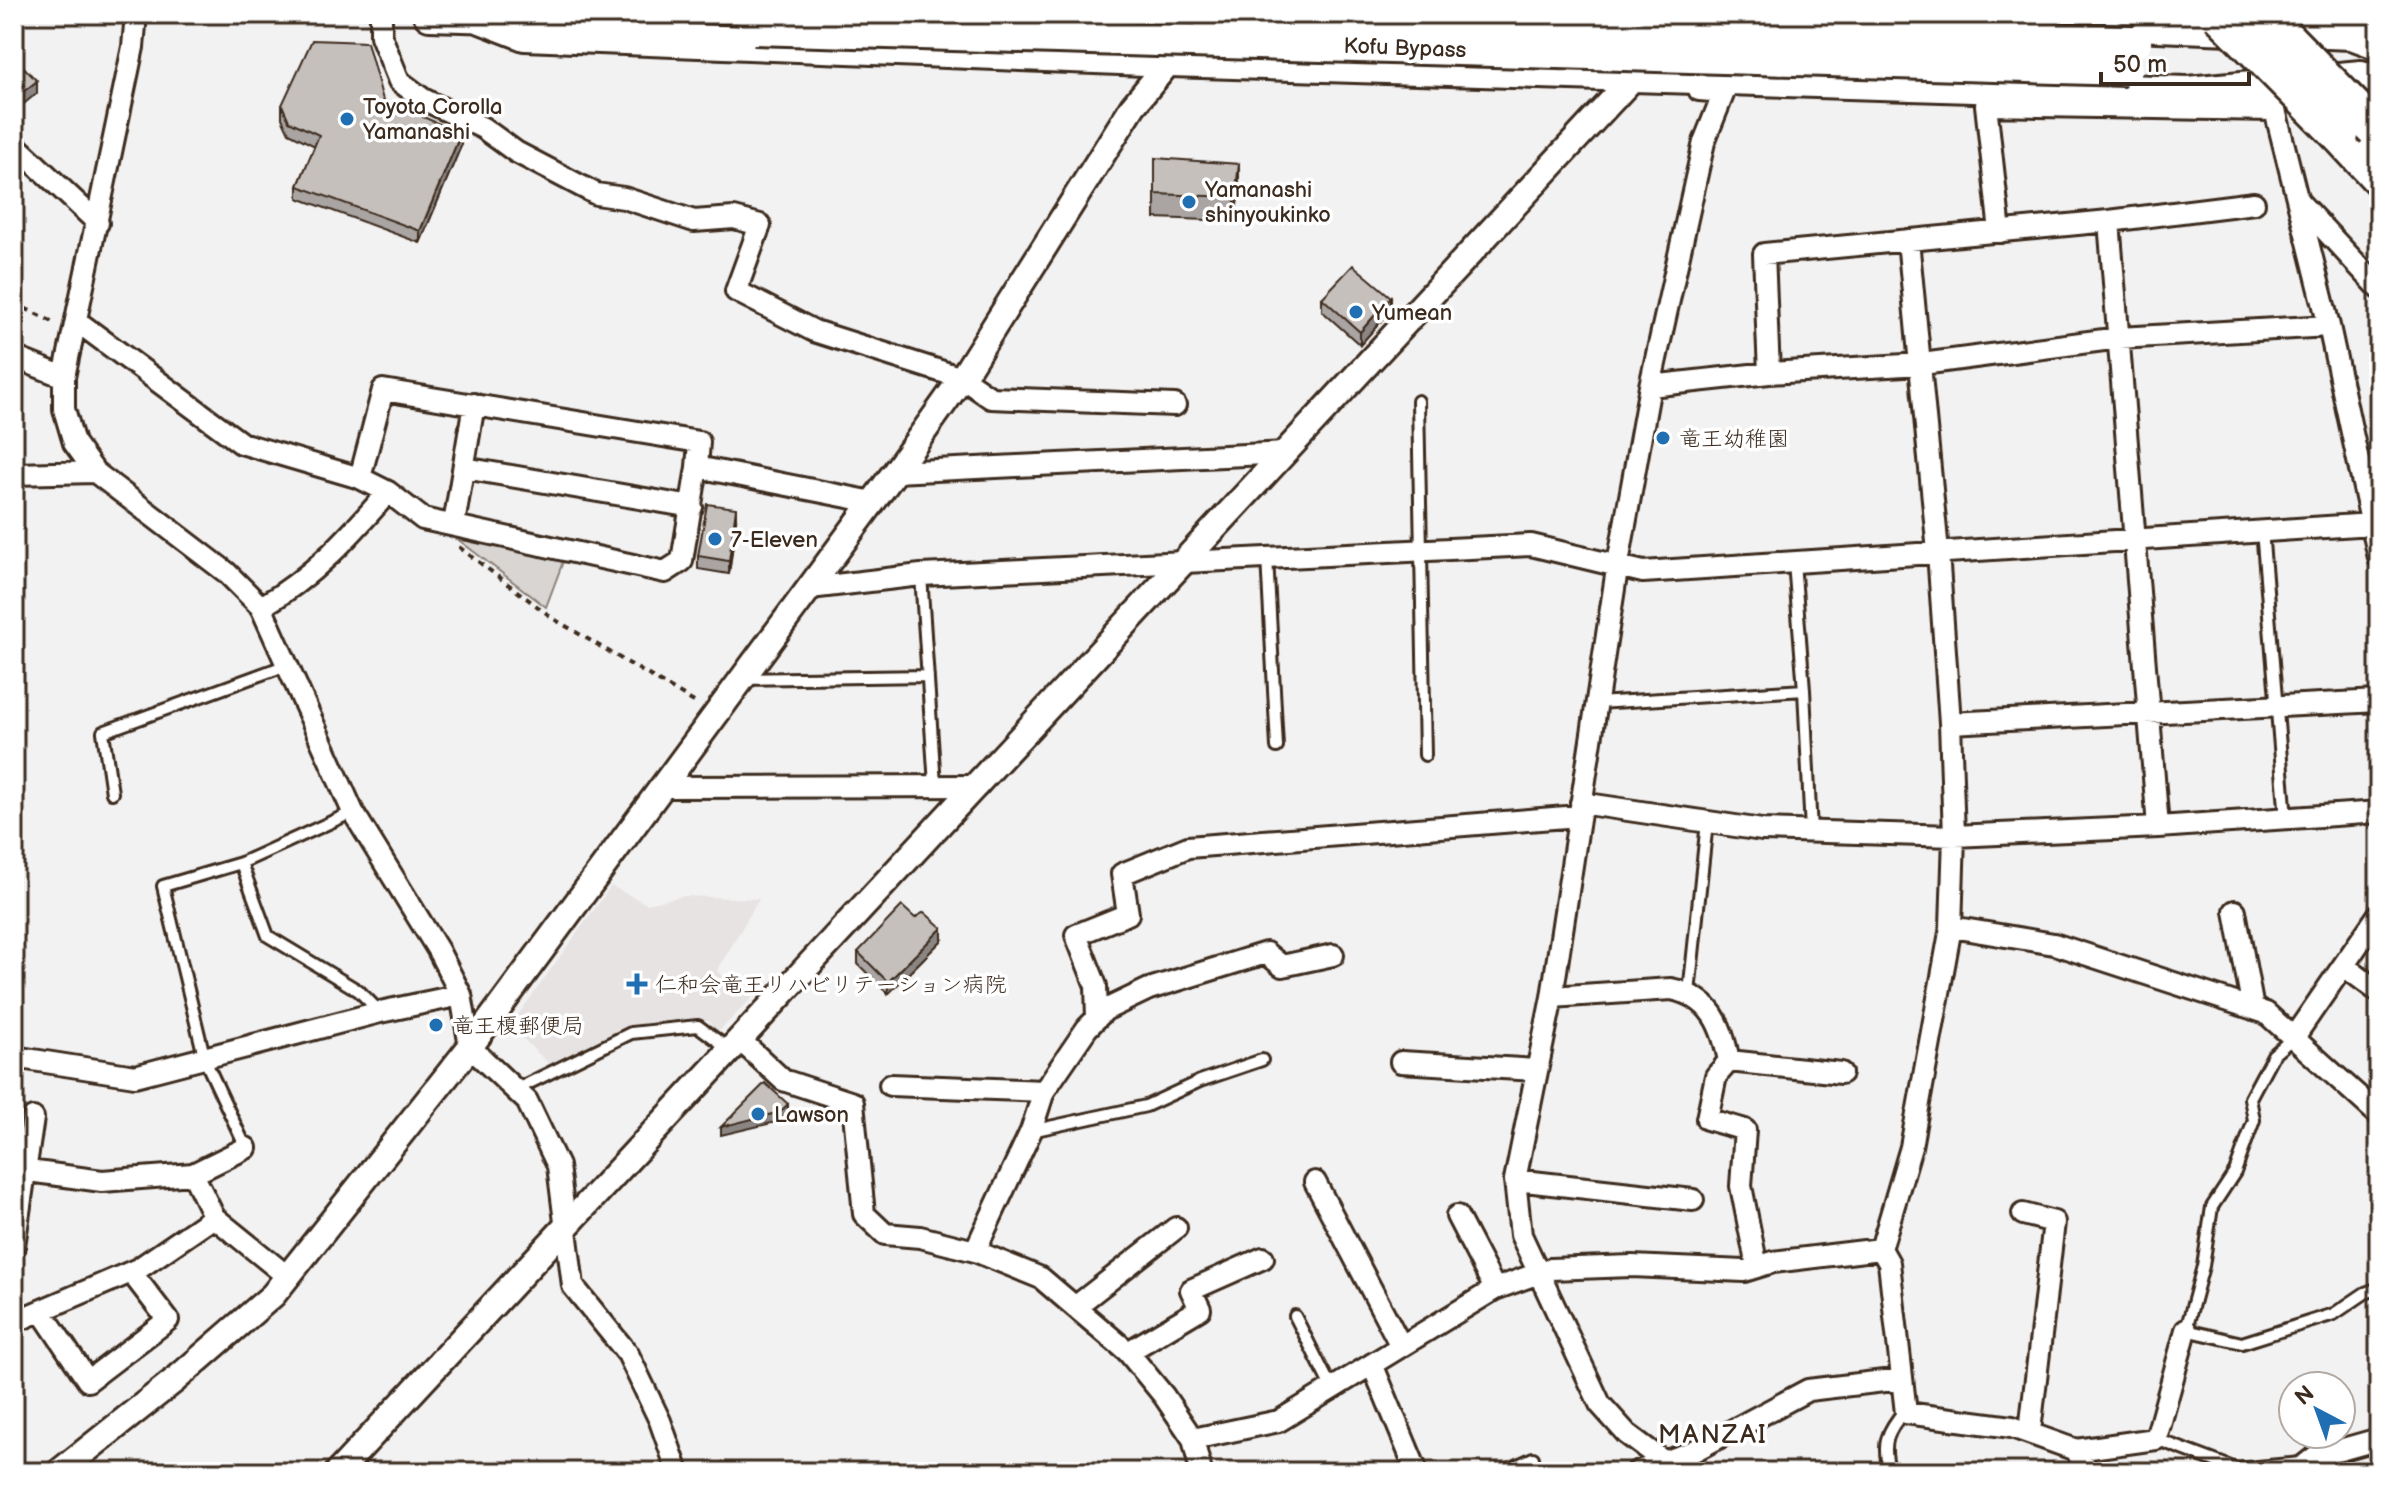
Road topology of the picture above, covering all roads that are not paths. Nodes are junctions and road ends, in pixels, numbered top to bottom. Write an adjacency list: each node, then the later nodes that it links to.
1 (136, 14): 22 (street)
2 (381, 14): 33 (street)
3 (430, 14): 9 (highway, Kofu Bypass)
4 (1208, 14): 11 (highway, Kofu Bypass, bridge); 12 (street)
5 (1694, 14): 14 (street)
6 (1889, 14): 10 (highway)
7 (2220, 14): 18 (highway, bridge)
8 (2262, 14): 16 (highway, bridge)
9 (476, 15): 11 (highway, Kofu Bypass, bridge); 12 (highway)
10 (2379, 43)
11 (2130, 55): 13 (highway, Kofu Bypass)
12 (1170, 60): 14 (highway); 33 (street)
13 (2373, 69): 15 (highway)
14 (1632, 79): 15 (highway); 34 (street); 38 (street)
15 (2271, 98): 19 (street); 23 (street)
16 (2377, 132)
17 (14, 144): 22 (street)
18 (2379, 177)
19 (2296, 200): 25 (street); 26 (street)
20 (2254, 203): 21 (street)
21 (2109, 221): 23 (street); 28 (street)
22 (98, 223): 27 (street)
23 (2000, 232): 24 (street)
24 (1908, 240): 30 (street); 31 (street)
25 (2379, 288)
26 (2329, 326): 28 (street); 49 (street)
27 (77, 327): 32 (street); 44 (street)
28 (2119, 338): 30 (street); 51 (street)
29 (14, 357): 32 (street)
30 (1922, 364): 31 (street); 53 (street)
31 (1769, 373): 34 (street)
32 (64, 377): 41 (street)
33 (962, 378): 37 (street); 42 (street)
34 (1650, 386): 58 (street)
35 (1418, 401): 52 (lane)
36 (474, 404): 39 (street); 40 (street); 44 (street)
37 (1175, 405)
38 (1286, 453): 42 (street); 57 (street)
39 (697, 467): 46 (street); 47 (street)
40 (464, 468): 47 (street); 48 (street)
41 (95, 472): 43 (street); 61 (street)
42 (895, 472): 46 (street)
43 (14, 474)
44 (360, 478): 45 (street)
45 (388, 492): 48 (street); 61 (street)
46 (873, 502): 60 (street)
47 (692, 507): 48 (street)
48 (454, 524)
49 (2372, 524): 50 (street); 55 (street)
50 (2261, 530): 51 (street); 68 (lane)
51 (2134, 539): 53 (street); 69 (street)
52 (1419, 552): 54 (street); 58 (street); 72 (lane)
53 (1938, 552): 56 (street); 70 (street)
54 (1267, 557): 57 (street); 71 (lane)
55 (2379, 558)
56 (1794, 560): 58 (street); 65 (lane)
57 (1186, 561): 59 (street); 74 (street)
58 (1617, 569): 67 (street)
59 (921, 575): 60 (street); 63 (lane)
60 (810, 588): 64 (street)
61 (261, 607): 62 (street)
62 (289, 665): 76 (lane); 78 (street)
63 (928, 676): 64 (lane); 73 (lane)
64 (741, 679): 75 (street)
65 (1804, 690): 67 (lane); 83 (lane)
66 (2379, 701): 68 (street)
67 (1597, 703): 77 (street)
68 (2276, 706): 69 (street); 80 (lane)
69 (2149, 713): 70 (street); 82 (street)
70 (1950, 723): 84 (street)
71 (1277, 747)
72 (1425, 755)
73 (935, 785): 74 (street); 75 (street)
74 (978, 786): 99 (street)
75 (662, 787): 100 (street)
76 (112, 793)
77 (1580, 809): 81 (street); 94 (street); 97 (street)
78 (353, 812): 85 (lane); 93 (street)
79 (2379, 812): 80 (street)
80 (2286, 819): 82 (street)
81 (1707, 822): 83 (street); 92 (lane)
82 (2158, 827): 84 (street)
83 (1811, 832): 84 (street)
84 (1954, 836): 88 (street)
85 (241, 863): 96 (lane); 102 (lane)
86 (2235, 911): 95 (street)
87 (2379, 914): 90 (street)
88 (1951, 927): 95 (street); 126 (street)
89 (1333, 955): 97 (street)
90 (2344, 966): 91 (street); 98 (street)
91 (2379, 992)
92 (1689, 993): 94 (street); 104 (street)
93 (461, 995): 96 (street); 100 (street)
94 (1552, 997): 106 (street)
95 (2253, 1009): 98 (street)
96 (380, 1012): 102 (street)
97 (1097, 1018): 110 (street)
98 (2294, 1037): 111 (street); 139 (lane)
99 (735, 1045): 109 (lane); 123 (street); 127 (street)
100 (470, 1047): 109 (street); 132 (street)
101 (14, 1057): 102 (street)
102 (205, 1060): 114 (lane)
103 (1262, 1060): 113 (lane)
104 (1729, 1061): 107 (street); 129 (street)
105 (1401, 1062): 106 (street)
106 (1537, 1070): 117 (street)
107 (1841, 1073)
108 (890, 1085): 110 (street)
109 (515, 1090): 123 (street)
110 (1044, 1091): 113 (street)
111 (2379, 1115)
112 (33, 1118): 115 (street)
113 (1031, 1131): 127 (street)
114 (246, 1148): 116 (street)
115 (20, 1170): 116 (street); 125 (street)
116 (193, 1174): 122 (street)
117 (1515, 1180): 119 (street); 131 (street)
118 (1315, 1182): 140 (street)
119 (1693, 1200)
120 (2023, 1214): 146 (street)
121 (1457, 1216): 134 (street)
122 (214, 1217): 130 (street); 132 (street)
123 (567, 1226): 155 (street); 156 (street)
124 (1176, 1228): 135 (street)
125 (14, 1246)
126 (1881, 1249): 129 (street); 143 (street)
127 (975, 1251): 135 (street)
128 (1263, 1258): 141 (street)
129 (1757, 1267): 131 (street)
130 (131, 1272): 136 (street); 136 (street)
131 (1539, 1273): 134 (street); 153 (street)
132 (288, 1277): 154 (street)
133 (2379, 1288): 139 (lane)
134 (1495, 1289): 140 (street)
135 (1075, 1307): 141 (street)
136 (41, 1311): 138 (street)
137 (1295, 1316): 144 (lane)
138 (14, 1322)
139 (2186, 1330): 148 (street)
140 (1401, 1346): 142 (street)
141 (1128, 1352): 147 (street)
142 (1372, 1364): 144 (street); 158 (street)
143 (1901, 1379): 145 (street); 153 (street)
144 (1332, 1389): 147 (street)
145 (1906, 1409): 146 (street); 161 (lane)
146 (2030, 1431): 150 (street)
147 (1193, 1439): 157 (street)
148 (2156, 1439): 150 (street); 152 (lane)
149 (2379, 1439): 152 (street)
150 (2076, 1450): 162 (street)
151 (1533, 1458): 159 (lane)
152 (2301, 1467)
153 (1672, 1468): 160 (street)
154 (59, 1472)
155 (338, 1472)
156 (678, 1472)
157 (1201, 1472)
158 (1417, 1472)
159 (1503, 1472)
160 (1637, 1472)
161 (1890, 1472)
162 (2088, 1472)

